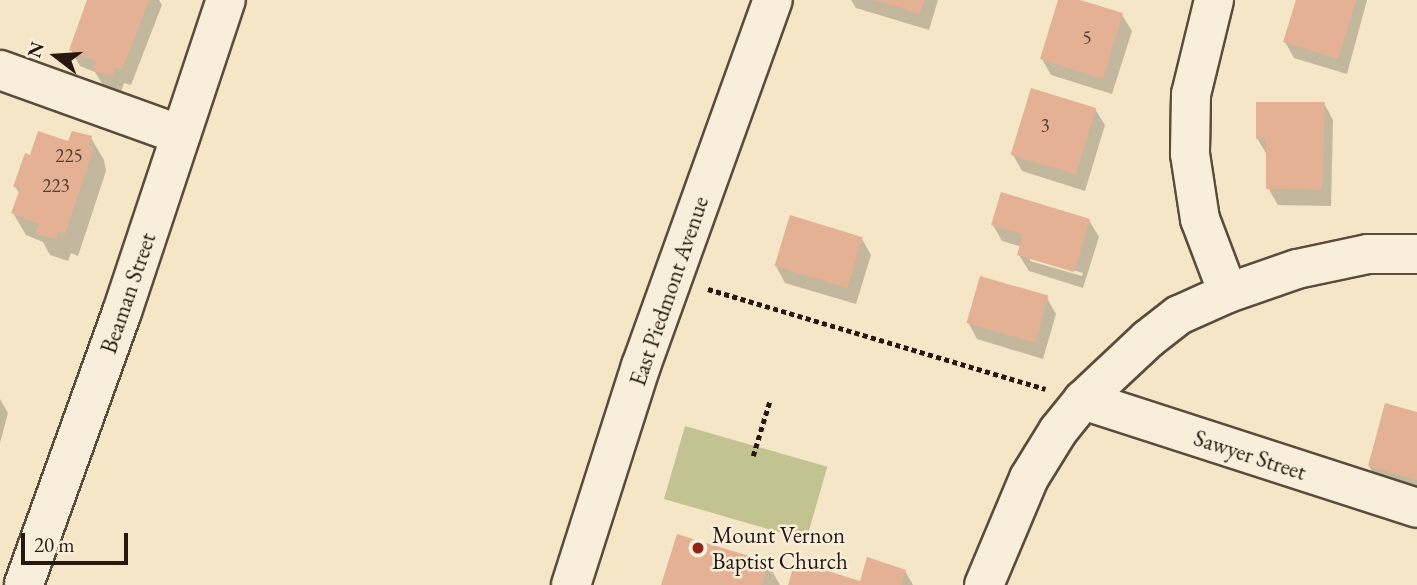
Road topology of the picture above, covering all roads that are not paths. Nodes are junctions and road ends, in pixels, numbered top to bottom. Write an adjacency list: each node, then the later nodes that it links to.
1 (226, 0): 5 (street, Beaman Street)
2 (773, 0): 11 (street, East Piedmont Avenue)
3 (1214, 0): 7 (street)
4 (0, 70): 5 (street)
5 (181, 135): 10 (street, Beaman Street)
6 (1417, 254): 7 (street)
7 (1228, 293): 8 (street)
8 (1083, 400): 9 (street, Sawyer Street); 12 (street)
9 (1417, 508)
10 (17, 581)
11 (571, 585)
12 (984, 585)

